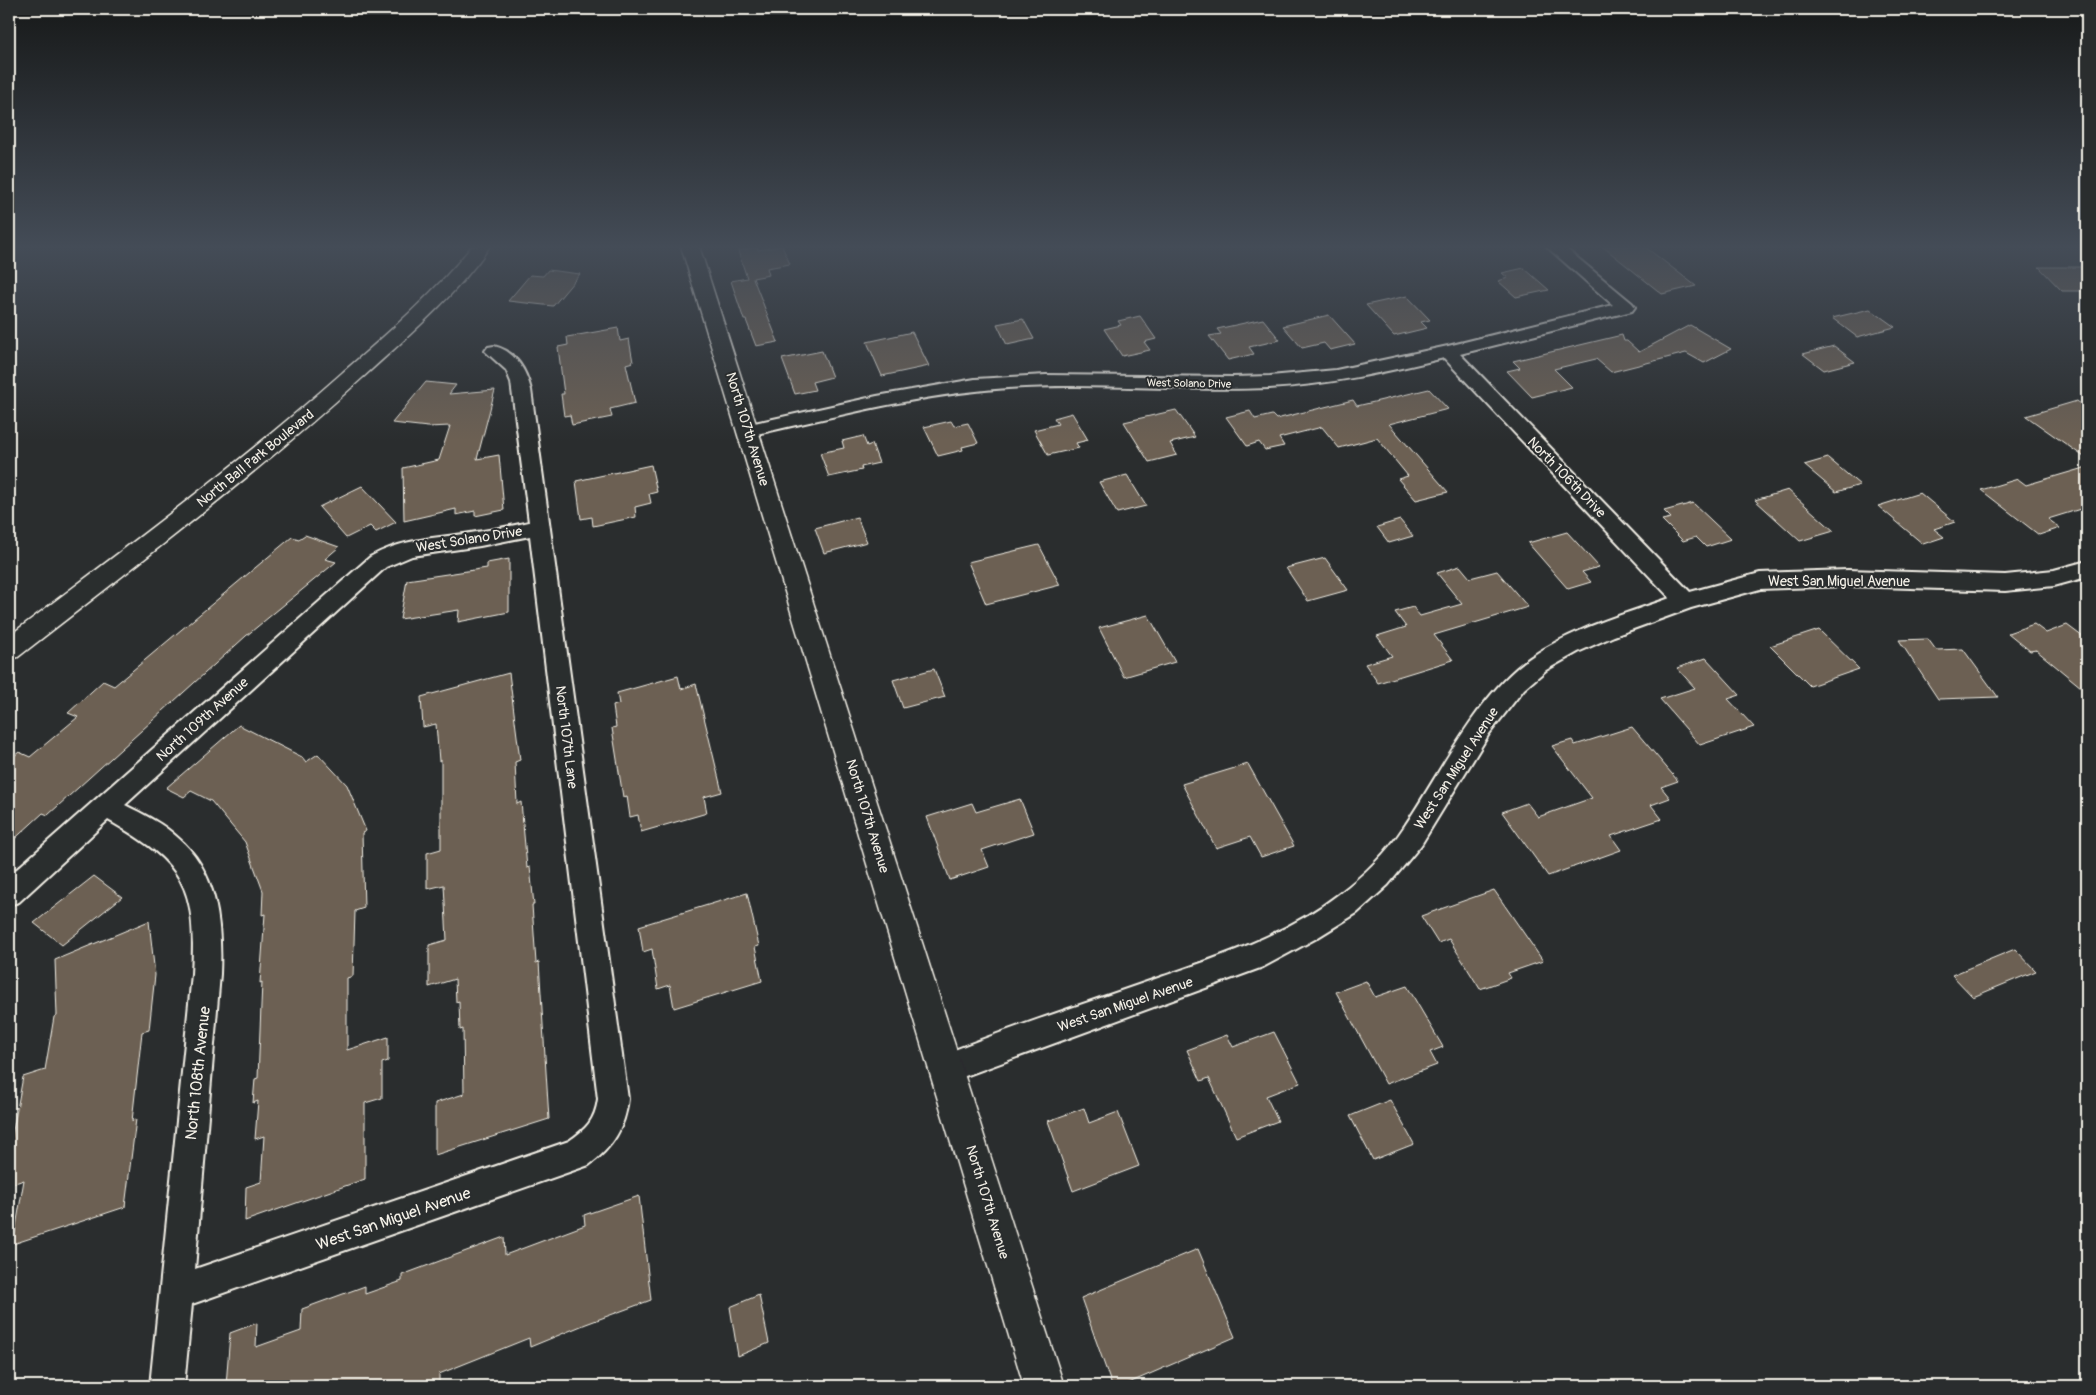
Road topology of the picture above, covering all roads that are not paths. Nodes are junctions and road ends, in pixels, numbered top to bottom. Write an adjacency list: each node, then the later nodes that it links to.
1 (424, 311): 11 (street, North Ball Park Boulevard)
2 (711, 311): 6 (street, North 107th Avenue)
3 (1610, 311): 5 (street, West Solano Drive)
4 (494, 351): 7 (street, North 107th Lane)
5 (1448, 352): 6 (street, West Solano Drive); 10 (street, North 106th Drive)
6 (748, 430): 14 (street, North 107th Avenue)
7 (540, 528): 8 (street, West Solano Drive); 15 (street, North 107th Lane)
8 (400, 550): 12 (street, North 109th Avenue)
9 (2087, 569): 10 (street, West San Miguel Avenue)
10 (1686, 601): 14 (street, West San Miguel Avenue)
11 (9, 650)
12 (105, 806): 13 (street, North 109th Avenue); 16 (street, North 108th Avenue)
13 (9, 893)
14 (946, 1068): 18 (street, North 107th Avenue)
15 (603, 1132): 16 (street, West San Miguel Avenue)
16 (176, 1292): 17 (street, North 108th Avenue)
17 (167, 1386)
18 (1044, 1386)

